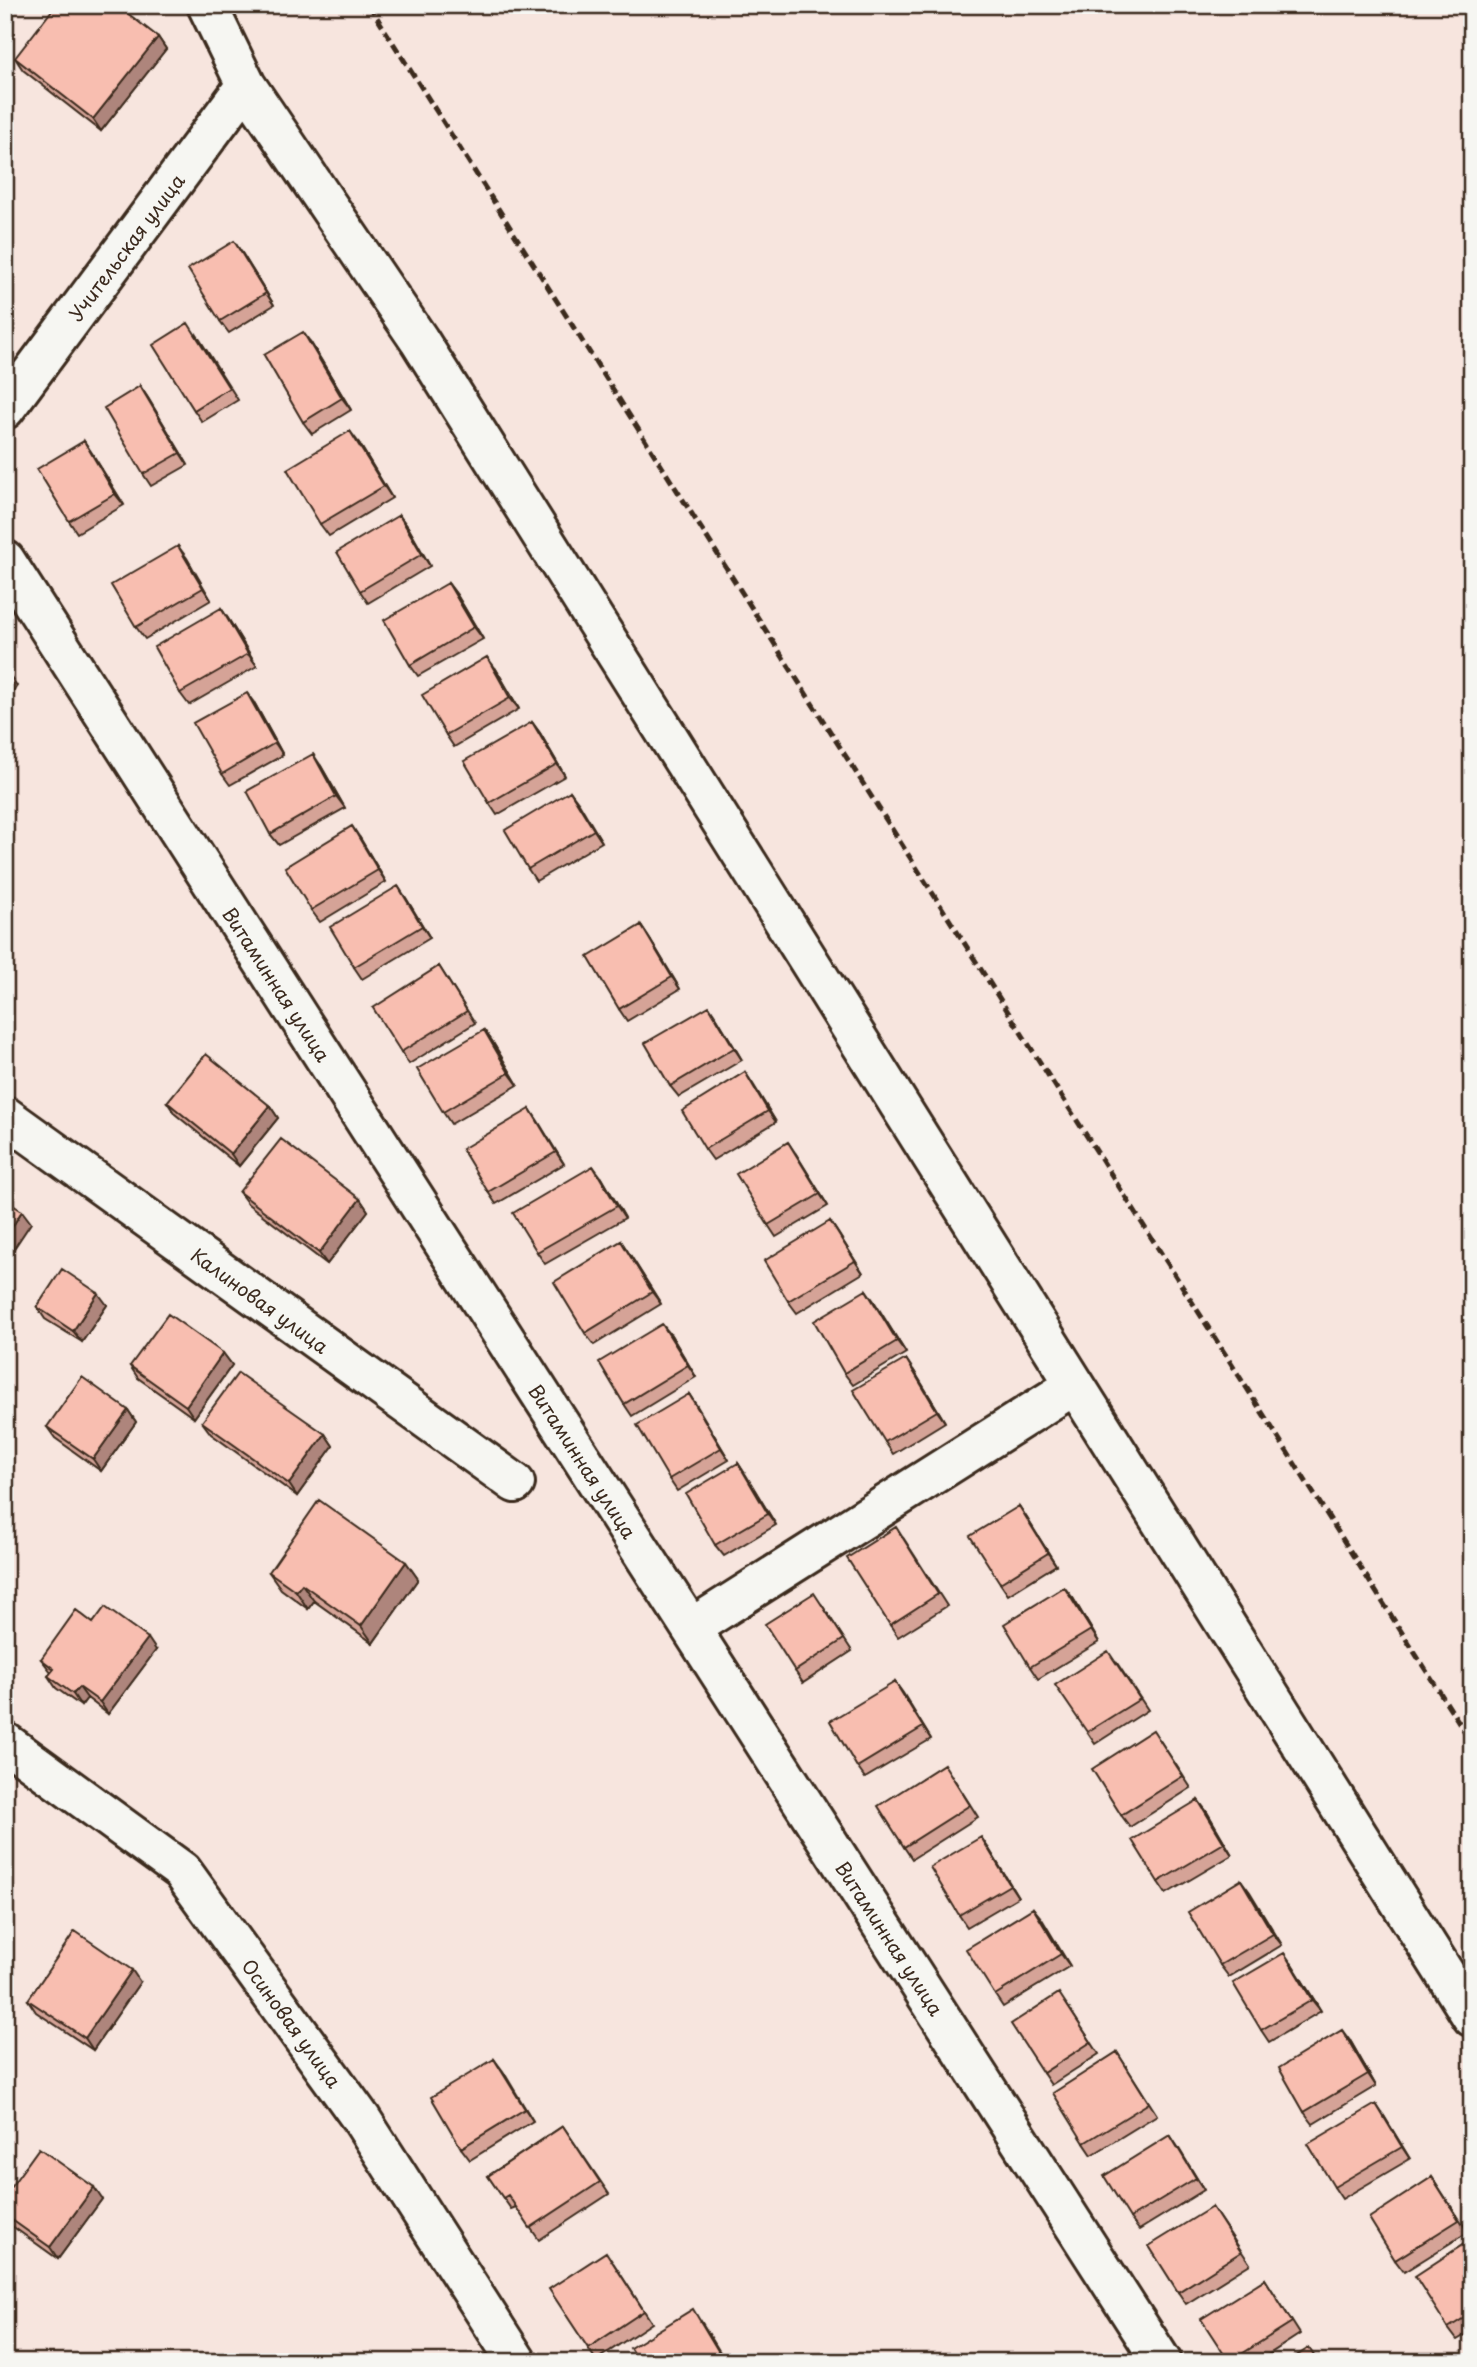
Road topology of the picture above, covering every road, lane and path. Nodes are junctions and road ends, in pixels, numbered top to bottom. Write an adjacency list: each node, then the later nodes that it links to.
1 (207, 5): 2 (street)
2 (246, 85): 3 (street, Учительская улица); 6 (street)
3 (5, 410)
4 (5, 560): 8 (street, Витаминная улица)
5 (5, 1116): 7 (street, Калиновая улица)
6 (1075, 1385): 8 (street); 10 (street)
7 (515, 1483)
8 (691, 1628): 12 (street, Витаминная улица)
9 (5, 1742): 11 (street, Осиновая улица)
10 (1472, 2017)
11 (517, 2362)
12 (1162, 2362)

